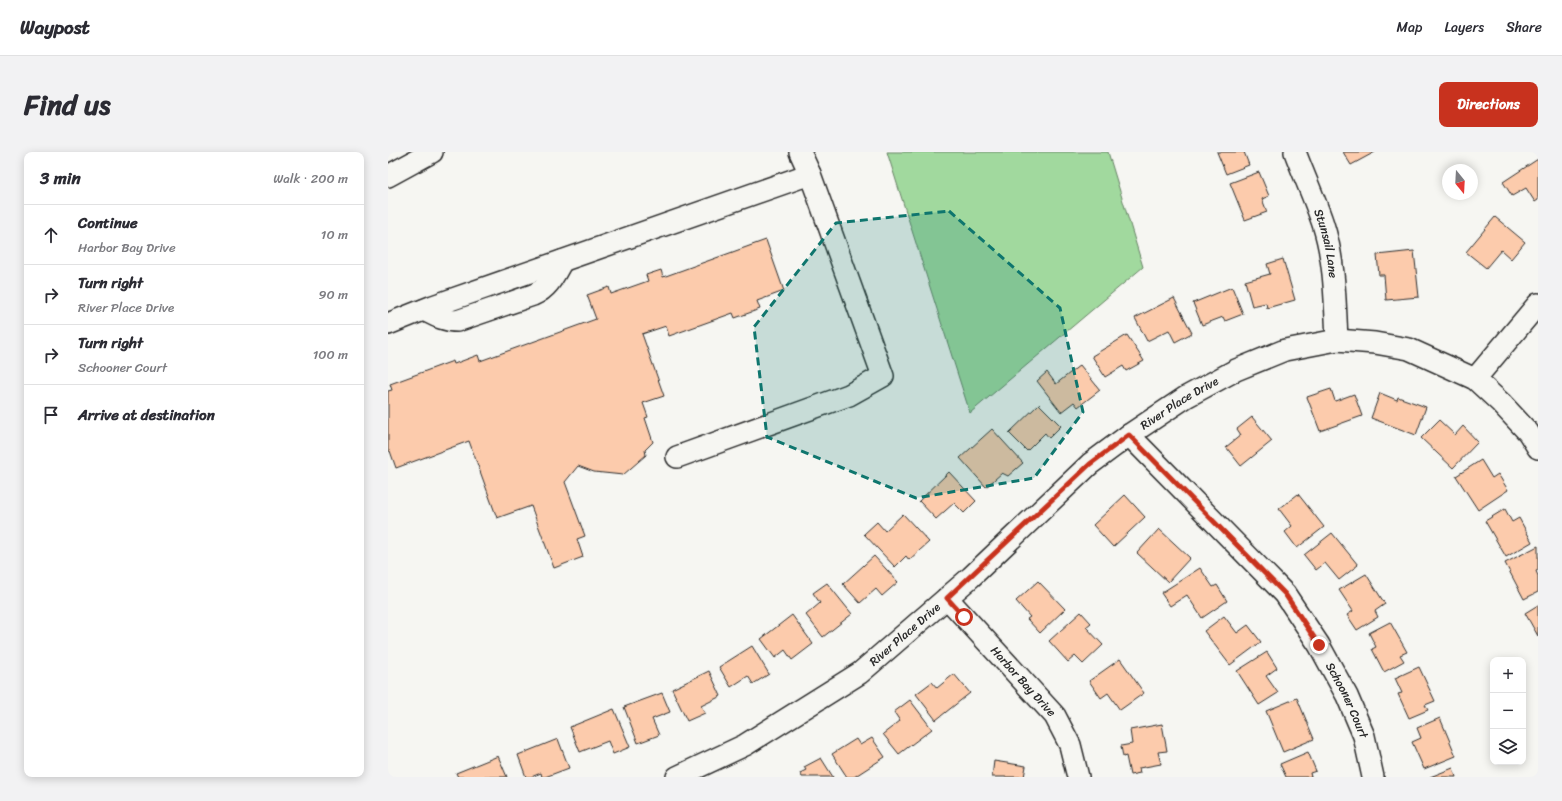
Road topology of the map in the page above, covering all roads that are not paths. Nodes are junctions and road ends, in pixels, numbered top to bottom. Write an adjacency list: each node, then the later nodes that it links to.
1 (432, 152): 5 (street)
2 (800, 152): 4 (street)
3 (1294, 152): 8 (street, Stunsail Lane)
4 (810, 174): 7 (street); 12 (street)
5 (388, 176)
6 (1538, 304): 9 (street)
7 (388, 324)
8 (1337, 340): 9 (street, River Place Drive); 10 (street, River Place Drive)
9 (1475, 379): 11 (street, River Place Drive)
10 (1129, 435): 13 (street, River Place Drive); 16 (street, Schooner Court)
11 (1538, 448)
12 (677, 456)
13 (947, 598): 14 (street, River Place Drive); 15 (street, Harbor Bay Drive)
14 (677, 777)
15 (1078, 777)
16 (1373, 777)

